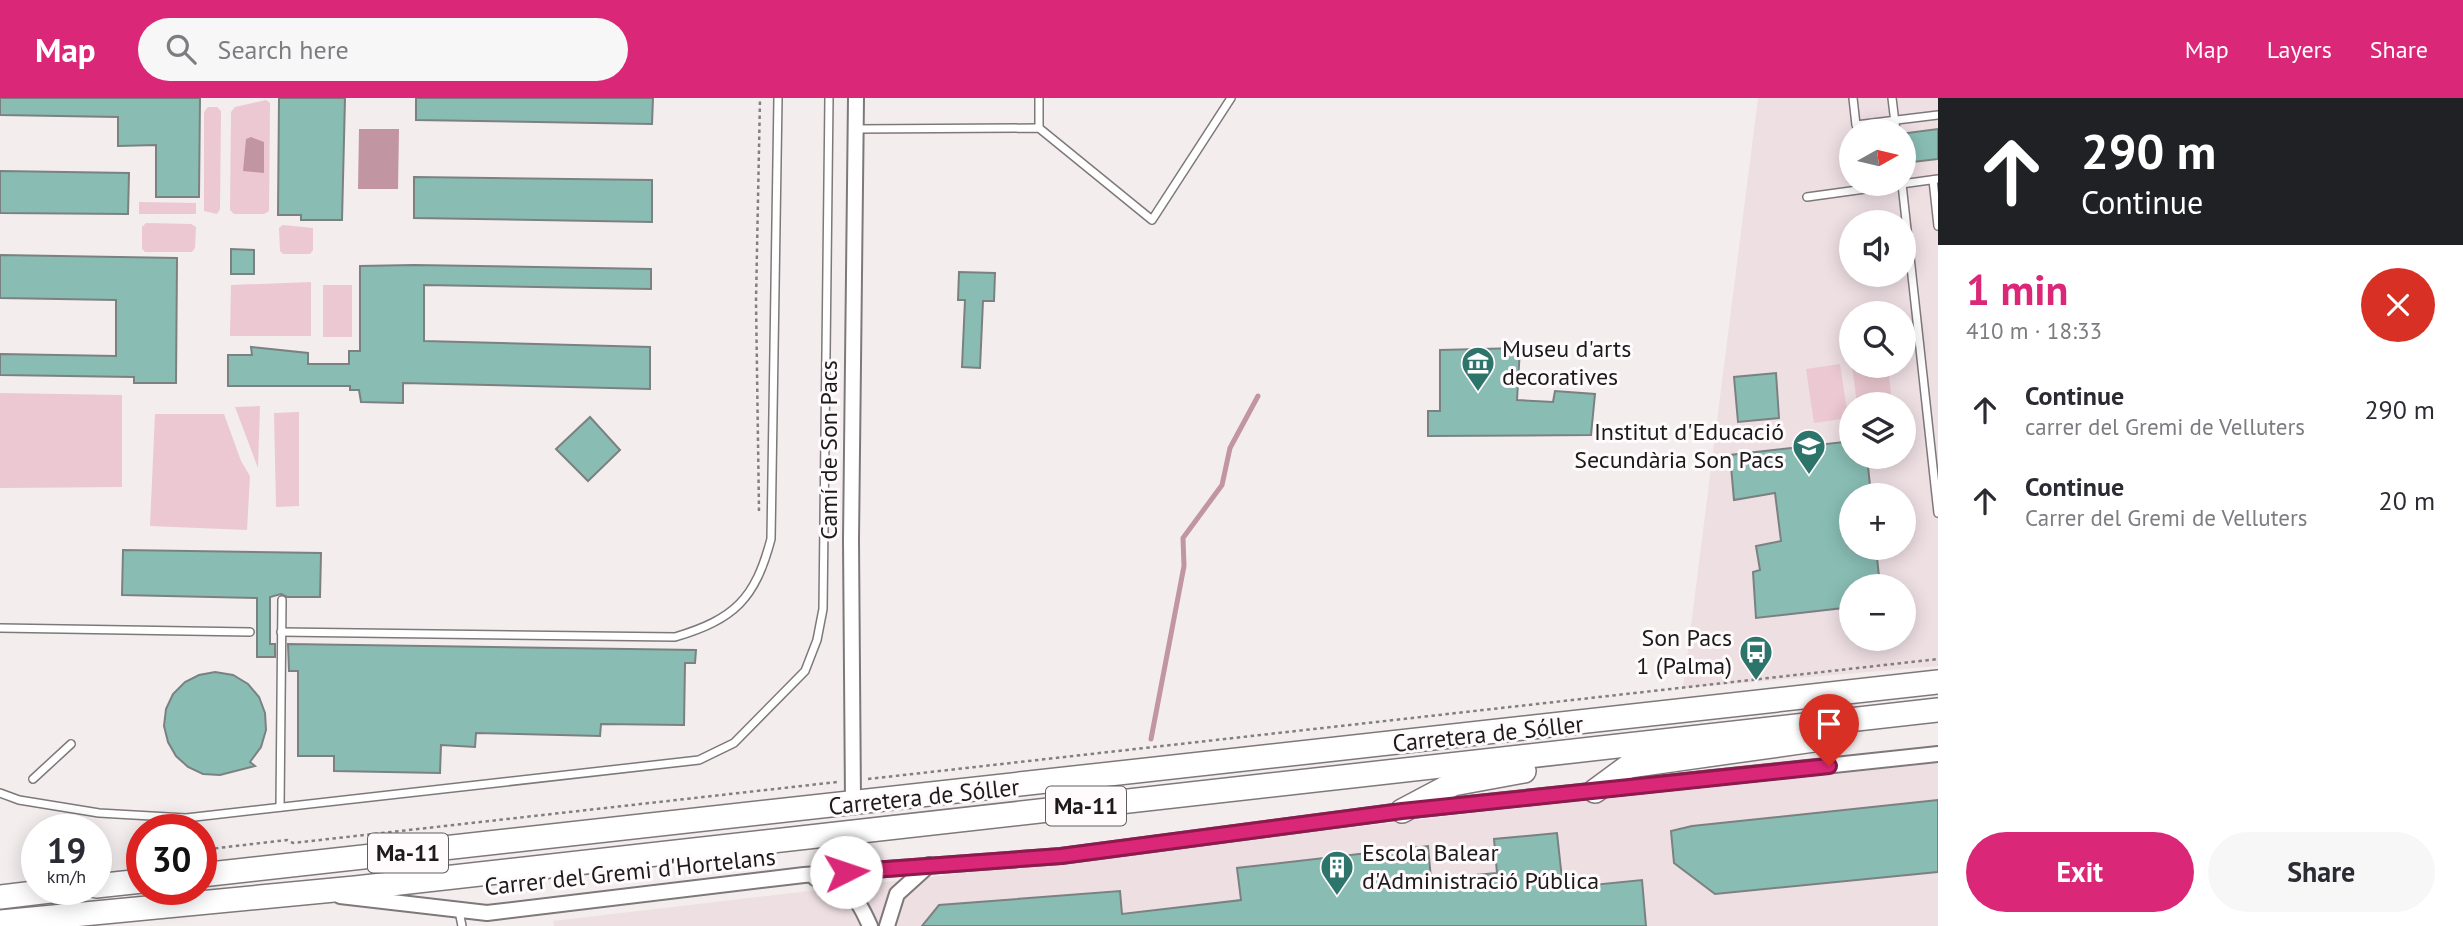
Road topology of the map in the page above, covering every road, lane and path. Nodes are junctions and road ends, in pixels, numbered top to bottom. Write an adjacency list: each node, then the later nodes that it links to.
1 (760, 98): 24 (path)
2 (778, 98): 24 (lane)
3 (830, 98): 40 (lane)
4 (856, 98): 14 (street, Camí de Son Pacs)
5 (1039, 98): 13 (lane)
6 (1231, 98): 13 (lane)
7 (1853, 98): 10 (lane)
8 (1892, 98): 11 (lane)
9 (1938, 115): 12 (lane)
10 (1855, 119)
11 (1895, 119)
12 (1904, 119)
13 (1039, 128): 14 (lane)
14 (856, 129): 37 (street, Camí de Son Pacs)
15 (1935, 179): 16 (lane); 20 (lane)
16 (1916, 182)
17 (1839, 193): 19 (lane)
18 (1904, 196): 22 (lane)
19 (1807, 197)
20 (1937, 215): 21 (lane)
21 (1938, 226)
22 (1934, 434): 23 (lane)
23 (1938, 513)
24 (771, 539): 28 (lane)
25 (282, 600): 28 (lane)
26 (0, 628): 27 (lane)
27 (250, 632)
28 (281, 632): 40 (lane)
29 (1938, 659): 37 (path)
30 (1938, 682): 37 (main road, Carretera de Sóller / Ma-11)
31 (1936, 711): 32 (main road, Carretera de Sóller / Ma-11)
32 (1858, 719): 34 (main road, Carretera de Sóller / Ma-11); 38 (main road)
33 (71, 744): 36 (lane)
34 (1616, 746): 41 (main road); 46 (main road, Carretera de Sóller / Ma-11)
35 (1938, 754): 38 (street, Carrer del Gremi d'Hortelans)
36 (33, 779)
37 (853, 791): 42 (path); 44 (main road, Carretera de Sóller / Ma-11)
38 (1595, 791): 41 (street, Carrer del Gremi d'Hortelans)
39 (3, 796): 40 (lane)
40 (280, 807)
41 (1402, 811): 43 (street, Carrer del Gremi d'Hortelans)
42 (217, 848)
43 (929, 865): 45 (street, Carrer del Gremi d'Hortelans); 55 (street)
44 (217, 873)
45 (804, 874): 49 (street, Carrer del Gremi d'Hortelans); 54 (street)
46 (315, 892): 49 (street, Carrer del Gremi d'Hortelans); 50 (main road, Carretera de Sóller / Ma-11)
47 (21, 894): 48 (main road)
48 (0, 897)
49 (459, 911): 53 (lane)
50 (113, 914): 51 (main road, Carretera de Sóller / Ma-11); 52 (main road)
51 (0, 922)
52 (42, 926)
53 (462, 926)
54 (870, 926)
55 (887, 926)

